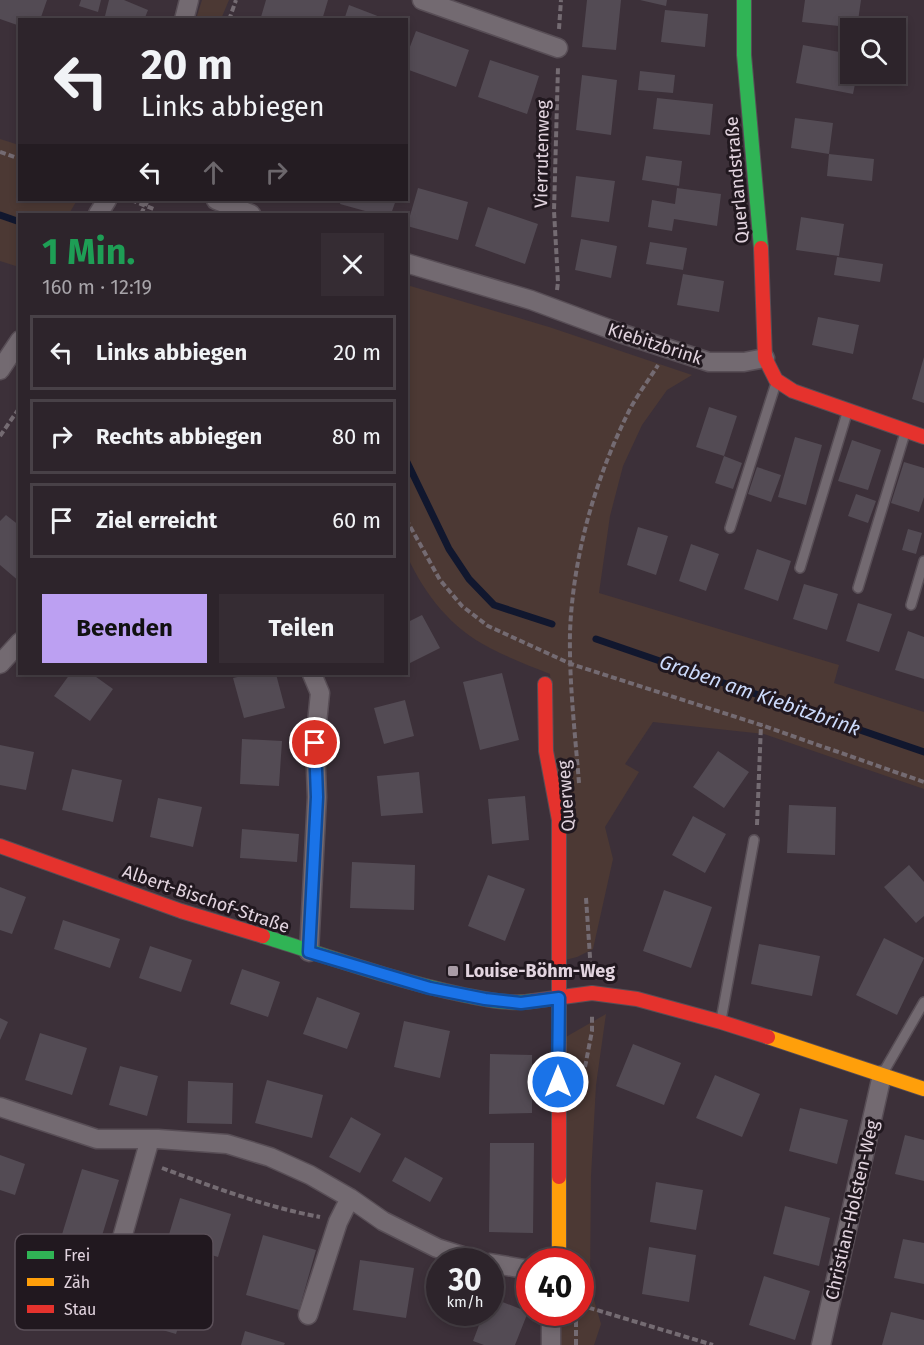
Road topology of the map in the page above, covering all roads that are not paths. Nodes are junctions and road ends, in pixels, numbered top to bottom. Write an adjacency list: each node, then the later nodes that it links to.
1 (422, 0): 3 (street)
2 (744, 0): 8 (street, Querlandstraße)
3 (558, 48)
4 (218, 201): 5 (street)
5 (248, 213)
6 (408, 263): 8 (street, Kiebitzbrink)
7 (18, 343): 9 (street)
8 (765, 358): 10 (street)
9 (0, 370)
10 (776, 380): 11 (street); 14 (lane)
11 (848, 411): 12 (street); 16 (lane)
12 (906, 431): 13 (street); 17 (lane)
13 (924, 436)
14 (730, 528)
15 (924, 561): 18 (lane)
16 (800, 568)
17 (858, 588)
18 (911, 605)
19 (18, 644): 20 (street)
20 (0, 664)
21 (312, 675): 25 (street)
22 (545, 684): 26 (street)
23 (754, 840): 28 (lane)
24 (0, 846): 25 (street, Albert-Bischof-Straße)
25 (309, 952): 26 (street, Albert-Bischof-Straße)
26 (559, 998): 28 (street, Albert-Bischof-Straße); 36 (street)
27 (924, 1002): 29 (lane)
28 (721, 1022): 29 (street, Albert-Bischof-Straße)
29 (882, 1075): 30 (street, Albert-Bischof-Straße); 40 (street, Christian-Holsten-Weg)
30 (924, 1089)
31 (0, 1107): 32 (street)
32 (150, 1139): 33 (street); 34 (street)
33 (350, 1198): 35 (street); 37 (street)
34 (123, 1234)
35 (437, 1248)
36 (559, 1248)
37 (308, 1315)
38 (551, 1326): 39 (street)
39 (551, 1345)
40 (821, 1345)

